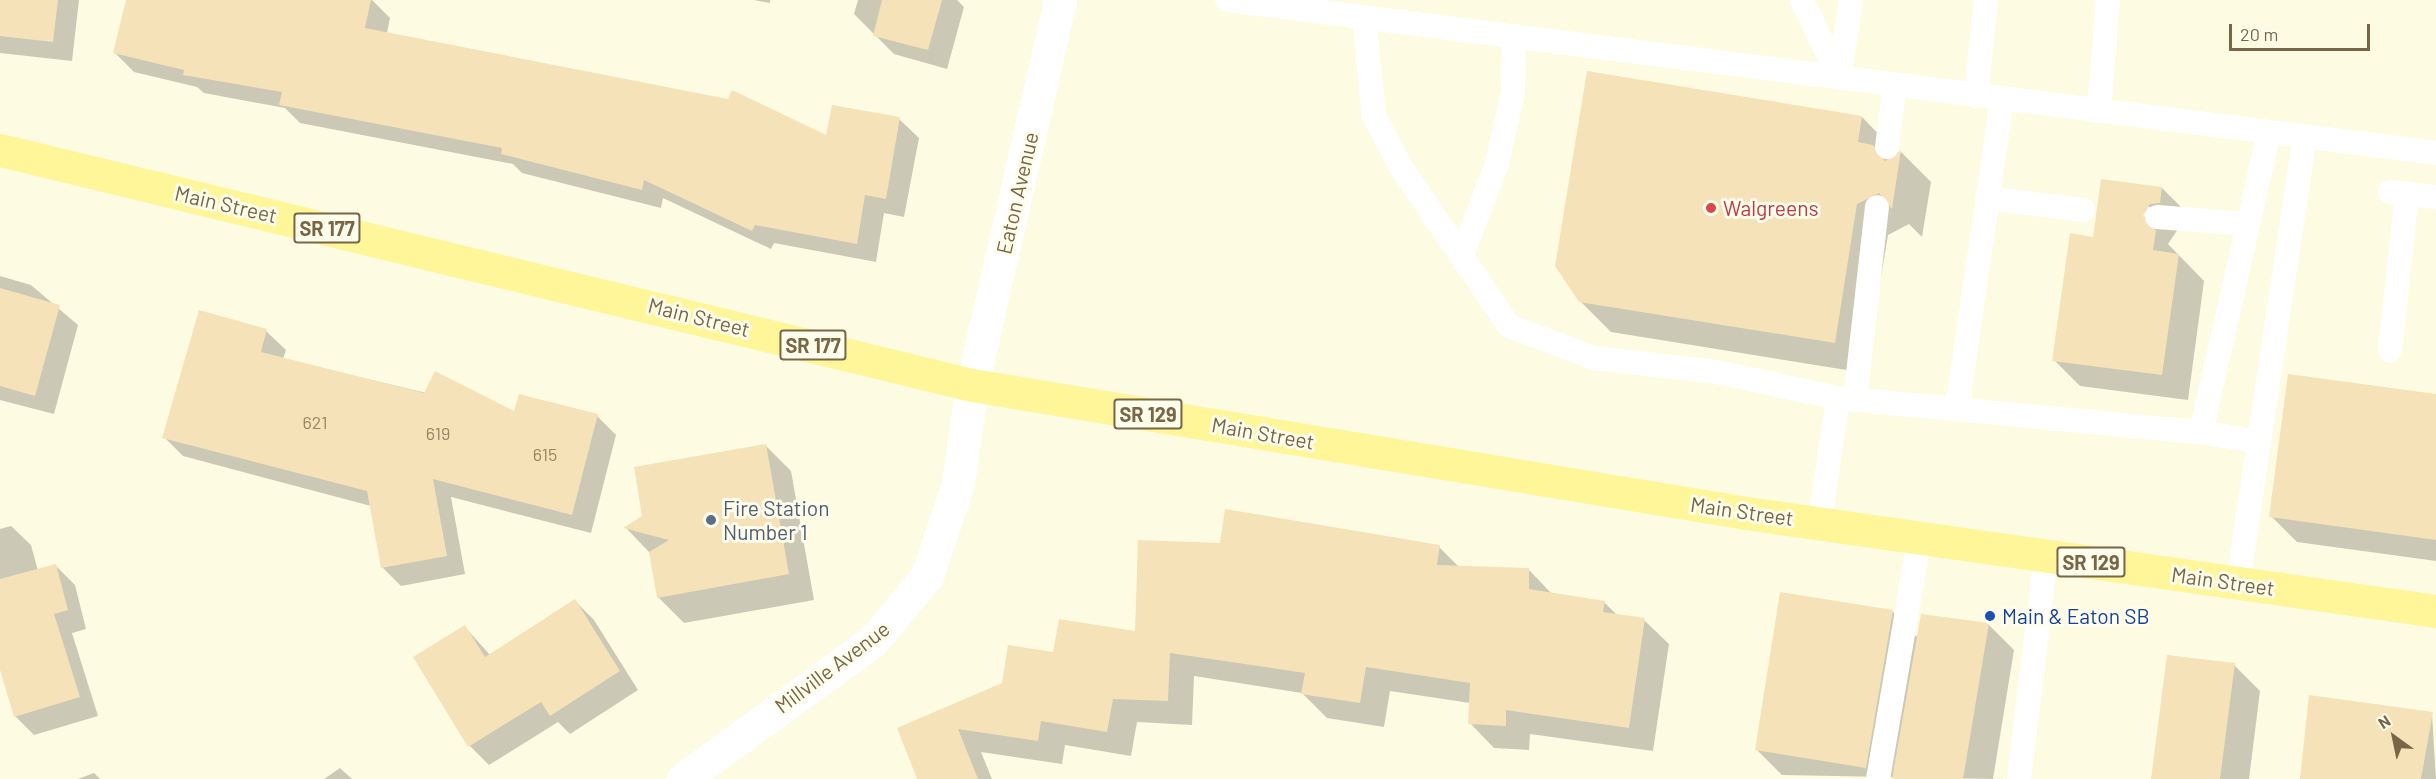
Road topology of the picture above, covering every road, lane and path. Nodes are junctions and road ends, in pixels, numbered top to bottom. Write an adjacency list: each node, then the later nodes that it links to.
1 (1060, 0): 28 (main road, Eaton Avenue)
2 (1227, 0): 7 (lane)
3 (1802, 0): 10 (lane)
4 (1851, 0): 10 (lane)
5 (1986, 0): 12 (lane)
6 (2108, 0): 14 (lane)
7 (1281, 3): 8 (lane)
8 (1364, 18): 9 (lane); 26 (lane)
9 (1514, 36): 10 (lane); 26 (lane)
10 (1839, 78): 11 (lane)
11 (1895, 85): 12 (lane); 17 (lane)
12 (1976, 96): 13 (lane)
13 (2002, 99): 14 (lane); 21 (lane)
14 (2099, 111): 15 (lane)
15 (2269, 133): 16 (lane); 25 (lane)
16 (2306, 137): 19 (lane); 32 (lane)
17 (1887, 147)
18 (0, 150): 28 (main road, Main Street / SR 177)
19 (2436, 153)
20 (2436, 197): 27 (lane)
21 (1987, 198): 23 (lane); 30 (lane)
22 (1877, 207): 29 (lane)
23 (2083, 210)
24 (2157, 217): 25 (lane)
25 (2247, 224): 31 (lane)
26 (1462, 255): 29 (lane)
27 (2390, 350)
28 (972, 385): 33 (main road, Main Street / SR 129); 38 (main road, Millville Avenue)
29 (1847, 399): 30 (lane); 33 (lane)
30 (1957, 409): 31 (lane)
31 (2201, 432): 32 (lane)
32 (2259, 442): 36 (lane)
33 (1820, 522): 34 (main road, Main Street / SR 129)
34 (1920, 537): 35 (main road, Main Street / SR 129); 39 (lane)
35 (2046, 555): 36 (main road, Main Street / SR 129); 40 (lane)
36 (2238, 583): 37 (main road, Main Street / SR 129)
37 (2436, 611)
38 (683, 779)
39 (1878, 779)
40 (2019, 779)

